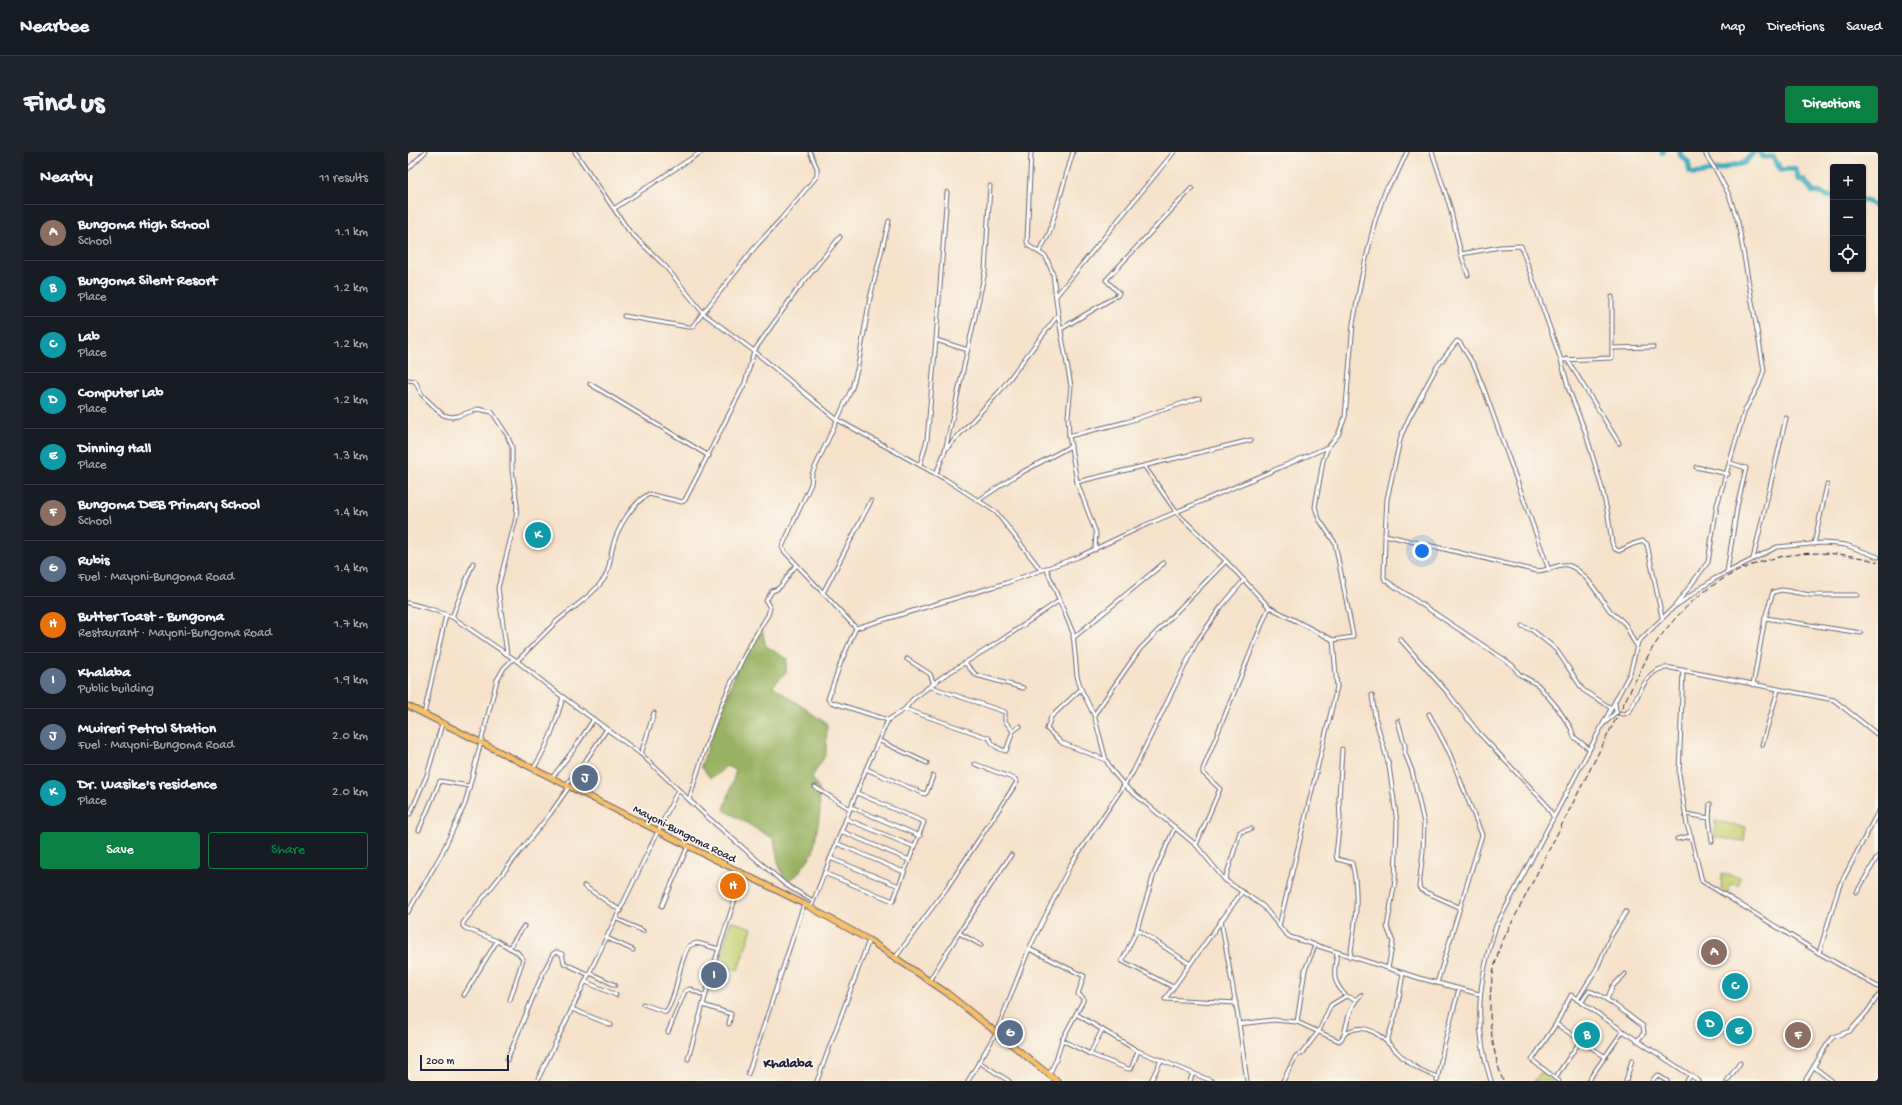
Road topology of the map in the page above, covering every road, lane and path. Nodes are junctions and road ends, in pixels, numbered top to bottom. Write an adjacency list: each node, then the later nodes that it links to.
1 (425, 152): 11 (street)
2 (575, 152): 15 (street)
3 (701, 152): 15 (street)
4 (810, 152): 23 (street)
5 (1031, 152): 18 (street)
6 (1073, 152): 18 (street)
7 (1174, 152): 21 (street)
8 (1407, 152): 43 (street)
9 (1432, 152): 19 (street)
10 (1706, 152): 46 (street)
11 (408, 169)
12 (990, 186): 30 (street)
13 (1192, 188): 26 (street)
14 (947, 192): 27 (street)
15 (615, 208): 23 (street)
16 (889, 221): 38 (street)
17 (840, 237): 31 (street)
18 (1039, 252): 21 (street)
19 (1461, 254): 20 (street); 33 (street)
20 (1468, 275)
21 (1056, 296): 24 (street)
22 (1612, 297): 29 (street)
23 (704, 314): 25 (street); 31 (street)
24 (1058, 315): 26 (street); 44 (street)
25 (624, 316)
26 (1060, 329): 39 (street)
27 (936, 340): 30 (street); 47 (street)
28 (1653, 347): 29 (street)
29 (1613, 348): 32 (street)
30 (968, 350): 44 (street)
31 (754, 352): 38 (street); 45 (street)
32 (1567, 359): 33 (street); 41 (street)
33 (1562, 360): 79 (street)
34 (408, 380): 88 (street)
35 (590, 384): 45 (street)
36 (1199, 398): 39 (street)
37 (1786, 418): 61 (street)
38 (836, 419): 47 (street); 65 (street)
39 (1069, 436): 42 (street)
40 (1251, 440): 48 (street)
41 (1619, 443)
42 (1071, 446): 52 (street); 54 (street)
43 (1328, 447): 56 (street); 86 (street)
44 (945, 451): 50 (street)
45 (708, 456): 91 (street)
46 (1731, 462): 51 (street); 69 (street)
47 (920, 466): 50 (street)
48 (1144, 467): 52 (street); 56 (street)
49 (1696, 467): 51 (street)
50 (936, 474): 54 (street)
51 (1728, 474): 75 (street)
52 (1077, 482): 59 (street)
53 (1827, 485): 58 (street)
54 (979, 500): 67 (street)
55 (871, 501): 71 (street)
56 (1177, 513): 59 (street); 62 (street)
57 (1385, 535): 68 (street); 68 (street); 124 (street)
58 (1814, 544): 60 (street); 61 (street)
59 (1095, 550): 66 (street)
60 (1878, 558)
61 (1753, 560): 69 (street)
62 (1226, 561): 70 (street); 110 (street)
63 (473, 563): 78 (street)
64 (1164, 563): 84 (street)
65 (797, 565): 71 (street); 139 (street)
66 (1046, 568): 67 (street); 73 (street)
67 (1041, 570): 82 (street)
68 (1549, 570): 87 (street)
69 (1726, 573): 75 (street)
70 (1244, 580): 76 (street); 136 (street)
71 (823, 593): 82 (street)
72 (1857, 595): 80 (street)
73 (1060, 600): 84 (street); 92 (street)
74 (408, 603): 77 (street)
75 (1675, 606): 79 (street)
76 (1269, 607): 86 (street); 158 (street)
77 (446, 615): 78 (street); 108 (street)
78 (452, 617): 88 (street)
79 (1662, 617): 87 (street)
80 (1765, 618): 83 (street); 95 (street)
81 (1522, 626): 104 (street)
82 (856, 628): 112 (street)
83 (1861, 633)
84 (1073, 638): 98 (street)
85 (1400, 639): 145 (street)
86 (1333, 640): 184 (street)
87 (1637, 645): 102 (street)
88 (507, 654): 89 (street)
89 (513, 659): 91 (street); 121 (street)
90 (907, 659): 94 (street)
91 (517, 661): 101 (street)
92 (965, 663): 94 (street); 97 (street)
93 (1683, 670): 95 (street); 106 (street); 144 (street)
94 (934, 684): 96 (street)
95 (1753, 685): 99 (street)
96 (931, 687): 105 (street); 118 (street)
97 (1022, 688)
98 (1081, 689): 110 (street); 126 (street)
99 (1778, 690): 119 (street); 122 (street)
100 (1372, 696): 202 (street)
101 (563, 697): 111 (street); 129 (street)
102 (1615, 702): 104 (street); 106 (street)
103 (408, 706): 108 (main road, Mayoni-Bungoma Road)
104 (1612, 708): 115 (street)
105 (905, 709): 112 (street); 118 (street)
106 (1616, 712): 115 (street)
107 (654, 713): 125 (street)
108 (424, 714): 114 (main road, Mayoni-Bungoma Road)
109 (1429, 714): 177 (street)
110 (1094, 715): 126 (street)
111 (594, 719): 117 (street); 132 (street)
112 (888, 720): 120 (street)
113 (1398, 721): 177 (street)
114 (442, 724): 121 (main road, Mayoni-Bungoma Road); 143 (street)
115 (1603, 724): 124 (street)
116 (1020, 726): 118 (street)
117 (607, 729): 125 (street); 134 (street)
118 (1013, 731)
119 (1878, 736)
120 (880, 741): 127 (street); 130 (street)
121 (481, 743): 129 (main road, Mayoni-Bungoma Road); 133 (street)
122 (1762, 746)
123 (1342, 748): 199 (street)
124 (1589, 749): 145 (street)
125 (640, 754): 137 (street)
126 (1106, 760): 136 (street)
127 (927, 763)
128 (975, 764): 200 (street)
129 (533, 769): 132 (main road, Mayoni-Bungoma Road)
130 (866, 769): 131 (street); 138 (street)
131 (933, 776)
132 (552, 778): 134 (main road, Mayoni-Bungoma Road)
133 (469, 786): 150 (street); 179 (street)
134 (568, 786): 152 (main road, Mayoni-Bungoma Road); 190 (street)
135 (815, 786): 141 (street)
136 (1125, 786): 148 (street); 195 (street)
137 (678, 790): 139 (street); 152 (street)
138 (857, 793): 141 (street); 153 (street)
139 (689, 800): 173 (street)
140 (1710, 804): 146 (street)
141 (851, 808): 147 (street); 153 (street)
142 (1878, 812): 198 (street)
143 (410, 814)
144 (1686, 814): 146 (street); 154 (street)
145 (1553, 816): 214 (street)
146 (1709, 818): 156 (street)
147 (846, 819): 151 (street); 160 (street)
148 (1175, 827): 158 (street); 185 (street)
149 (1251, 829): 168 (street)
150 (419, 830)
151 (841, 831): 157 (street); 164 (street)
152 (658, 832): 159 (main road, Mayoni-Bungoma Road); 178 (street)
153 (920, 836): 160 (street)
154 (1692, 836): 155 (street); 198 (street)
155 (1677, 839)
156 (1712, 841)
157 (836, 843): 163 (street); 165 (street)
158 (1196, 845): 168 (street)
159 (688, 846): 167 (main road, Mayoni-Bungoma Road); 175 (street)
160 (915, 847): 164 (street)
161 (1011, 855): 187 (street)
162 (1878, 856): 172 (street)
163 (830, 858): 166 (street); 170 (street)
164 (910, 860): 165 (street)
165 (904, 872): 170 (street)
166 (824, 873): 170 (street); 173 (street)
167 (743, 874): 174 (main road, Mayoni-Bungoma Road); 194 (street)
168 (1225, 880): 171 (street)
169 (584, 886): 178 (street)
170 (899, 886)
171 (1242, 892): 182 (street); 184 (street)
172 (1858, 892)
173 (813, 901): 176 (street)
174 (804, 904): 176 (main road, Mayoni-Bungoma Road); 255 (street)
175 (662, 906)
176 (811, 907): 189 (main road, Mayoni-Bungoma Road)
177 (1459, 907): 208 (street)
178 (621, 910): 181 (street)
179 (408, 912)
180 (1626, 912): 223 (street)
181 (616, 919): 186 (street); 188 (street)
182 (1221, 920): 201 (street); 225 (street)
183 (524, 926): 193 (street)
184 (1279, 926): 192 (street)
185 (1137, 930): 201 (street); 210 (street)
186 (643, 932)
187 (959, 933): 191 (street); 206 (street)
188 (607, 938): 196 (street); 204 (street)
189 (869, 940): 200 (main road, Mayoni-Bungoma Road); 262 (street)
190 (497, 942): 193 (street); 213 (street)
191 (981, 945)
192 (1315, 946): 197 (street); 230 (street)
193 (510, 948): 222 (street)
194 (719, 949): 217 (street); 226 (street)
195 (1029, 949): 229 (street); 239 (street)
196 (633, 950)
197 (1337, 953): 199 (street); 218 (street)
198 (1819, 953): 211 (street)
199 (1350, 957): 202 (street)
200 (895, 958): 206 (main road, Mayoni-Bungoma Road)
201 (1190, 964): 210 (street)
202 (1388, 968): 203 (street)
203 (1403, 973): 208 (street); 244 (street)
204 (589, 974): 207 (street); 209 (street); 249 (street)
205 (1625, 974): 221 (street)
206 (929, 981): 239 (main road, Mayoni-Bungoma Road)
207 (586, 982): 215 (street); 228 (street)
208 (1437, 983): 212 (street)
209 (615, 985)
210 (1173, 987): 225 (street)
211 (1878, 987)
212 (1460, 989): 214 (street); 260 (street)
213 (464, 994)
214 (1479, 994): 271 (street)
215 (616, 995)
216 (1361, 995): 220 (street)
217 (705, 996): 227 (street); 238 (street)
218 (1346, 996): 220 (street); 236 (street)
219 (1878, 996): 254 (street)
220 (1355, 999): 240 (street)
221 (1607, 999): 224 (street); 243 (street)
222 (510, 1000)
223 (1577, 1000): 224 (street); 233 (street)
224 (1581, 1002): 237 (street)
225 (1236, 1003): 232 (street)
226 (643, 1004)
227 (703, 1006): 231 (street); 248 (street)
228 (572, 1009): 234 (street); 261 (street)
229 (1076, 1014): 235 (street); 241 (street)
230 (1298, 1022): 232 (street); 236 (street)
231 (729, 1024)
232 (1239, 1024): 269 (street)
233 (1556, 1024): 242 (street); 259 (street)
234 (611, 1025)
235 (1102, 1030): 245 (street); 246 (street)
236 (1319, 1031): 240 (street); 270 (street)
237 (1623, 1031): 243 (street); 247 (street)
238 (668, 1032)
239 (996, 1033): 252 (street); 257 (main road, Mayoni-Bungoma Road)
240 (1344, 1034): 244 (street)
241 (1062, 1040): 246 (street); 257 (street)
242 (1581, 1040): 247 (street); 259 (street)
243 (1637, 1041): 258 (street)
244 (1387, 1042): 260 (street)
245 (1138, 1051): 246 (street); 250 (street)
246 (1090, 1054)
247 (1604, 1056): 273 (street)
248 (688, 1059)
249 (507, 1060)
250 (1161, 1060): 256 (street); 266 (street)
251 (1632, 1060): 274 (street)
252 (979, 1062): 263 (street); 264 (street)
253 (1740, 1063): 279 (street)
254 (1814, 1067): 280 (street); 281 (street)
255 (748, 1074)
256 (1193, 1074): 267 (street); 268 (street)
257 (1049, 1075): 265 (main road, Mayoni-Bungoma Road)
258 (1690, 1076): 277 (street); 278 (street)
259 (1555, 1078): 272 (street)
260 (1437, 1079)
261 (537, 1081)
262 (818, 1081)
263 (968, 1081)
264 (1009, 1081)
265 (1057, 1081)
266 (1151, 1081)
267 (1190, 1081)
268 (1212, 1081)
269 (1247, 1081)
270 (1283, 1081)
271 (1491, 1081)
272 (1559, 1081)
273 (1588, 1081)
274 (1626, 1081)
275 (1652, 1081): 276 (street)
276 (1667, 1081)
277 (1687, 1081)
278 (1698, 1081)
279 (1726, 1081)
280 (1806, 1081)
281 (1832, 1081)

